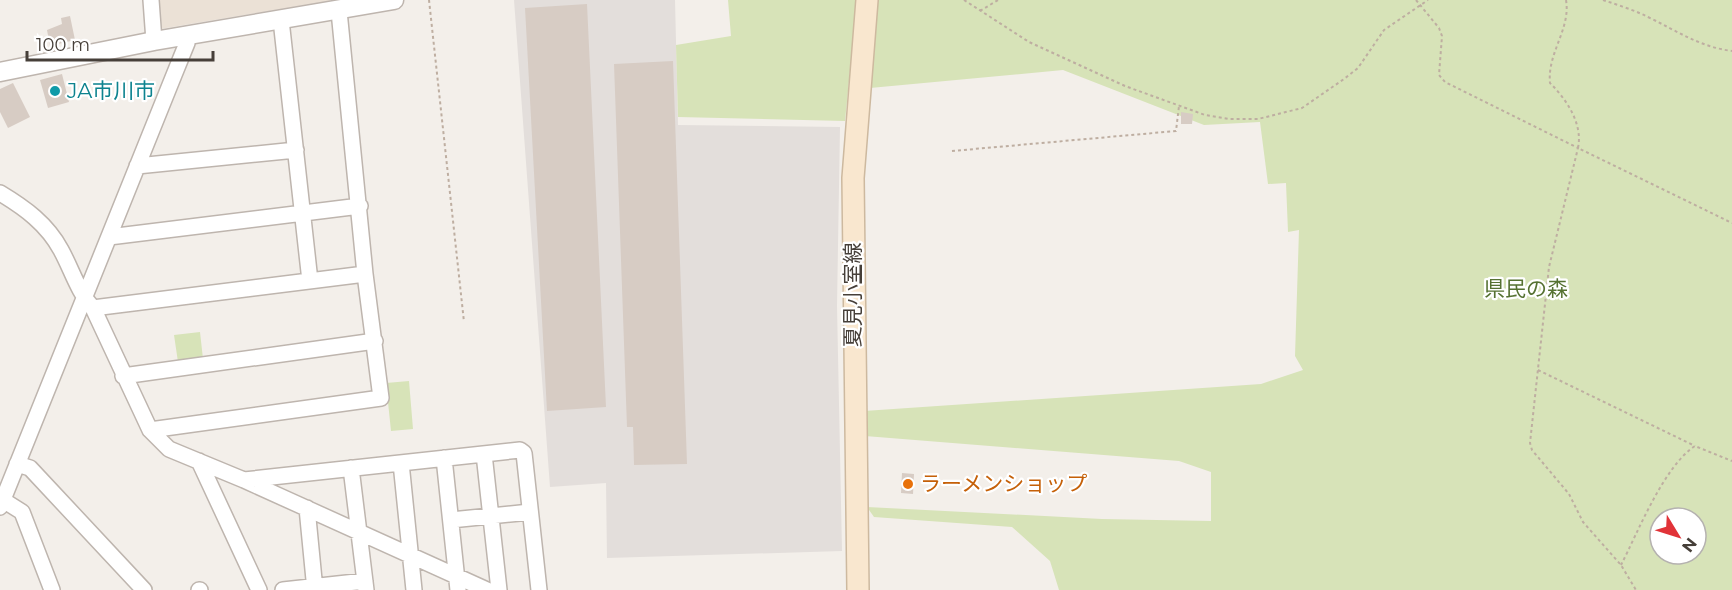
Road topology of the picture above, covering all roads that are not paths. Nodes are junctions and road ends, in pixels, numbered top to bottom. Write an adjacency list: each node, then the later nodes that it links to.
1 (151, 0): 7 (street)
2 (394, 0): 4 (street)
3 (867, 0): 46 (main road, 夏見小室線)
4 (339, 11): 5 (street); 12 (street)
5 (281, 20): 6 (street); 9 (street)
6 (186, 36): 7 (street); 10 (street)
7 (154, 41): 8 (street)
8 (0, 72)
9 (296, 150): 10 (street); 13 (street)
10 (137, 166): 14 (street)
11 (0, 193): 17 (street)
12 (360, 206): 13 (street); 15 (street)
13 (303, 213): 14 (street); 16 (street)
14 (109, 237): 17 (street)
15 (365, 274): 16 (street); 18 (street)
16 (310, 281): 17 (street)
17 (89, 303): 19 (street); 25 (street)
18 (375, 341): 19 (street); 20 (street)
19 (123, 376): 20 (street)
20 (150, 430): 23 (street)
21 (484, 454): 22 (street); 30 (street); 31 (street)
22 (444, 458): 24 (street); 32 (street)
23 (199, 461): 27 (street); 40 (street)
24 (401, 463): 26 (street); 34 (street)
25 (17, 464): 28 (street); 39 (street)
26 (351, 468): 27 (street); 33 (street)
27 (244, 480): 29 (street)
28 (2, 503): 38 (street)
29 (307, 508): 33 (street); 37 (street)
30 (530, 512): 31 (street); 45 (street)
31 (491, 516): 32 (street); 44 (street)
32 (451, 520): 35 (street)
33 (360, 532): 34 (street); 36 (street)
34 (409, 555): 35 (street); 42 (street)
35 (457, 583): 43 (street)
36 (366, 586): 37 (street)
37 (315, 588): 41 (street)
38 (52, 590)
39 (144, 590)
40 (259, 590)
41 (283, 590)
42 (414, 590)
43 (488, 590)
44 (499, 590)
45 (539, 590)
46 (858, 590)

